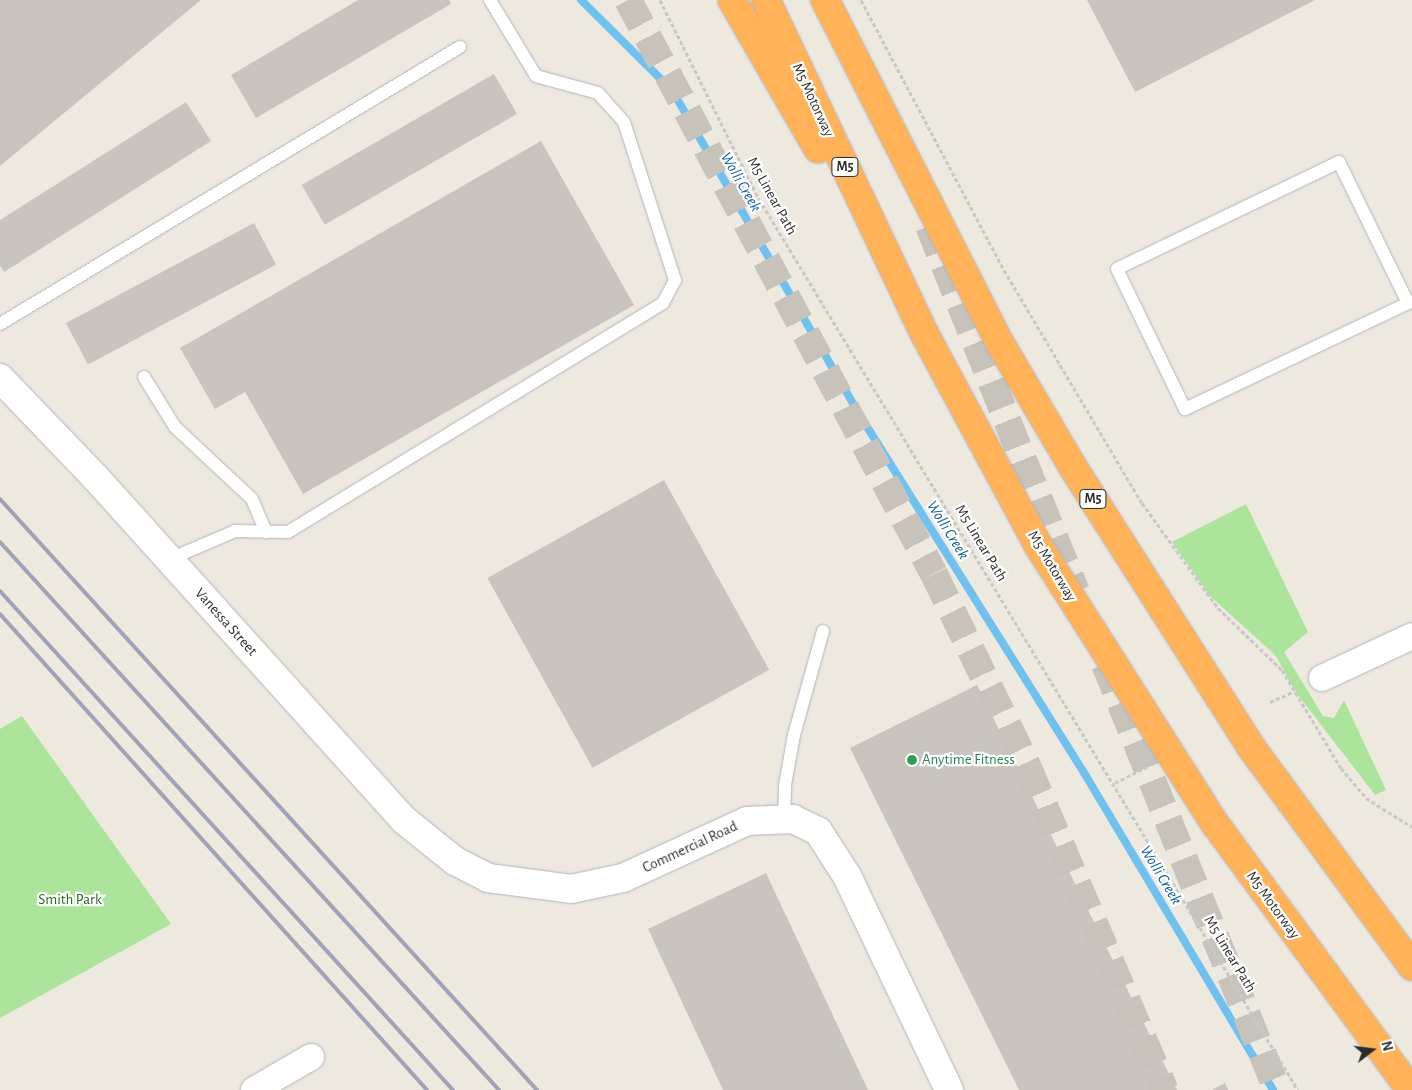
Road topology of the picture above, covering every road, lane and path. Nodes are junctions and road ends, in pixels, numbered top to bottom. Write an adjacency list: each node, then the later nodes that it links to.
1 (490, 0): 13 (lane)
2 (660, 0): 21 (path, M5 Linear Path)
3 (732, 0): 10 (highway)
4 (766, 0): 10 (highway, M5 Motorway / M5)
5 (825, 0): 25 (highway, M5)
6 (861, 0): 18 (path)
7 (460, 47): 9 (lane)
8 (1410, 302): 8 (lane)
9 (0, 324)
10 (925, 335): 30 (highway, M5 Motorway / M5)
11 (144, 377): 13 (lane)
12 (0, 378): 14 (main road, Vanessa Street)
13 (266, 532): 14 (lane)
14 (170, 559): 24 (main road, Vanessa Street)
15 (823, 631): 22 (lane)
16 (1412, 636): 17 (street)
17 (1322, 678)
18 (1295, 691): 19 (path); 23 (path)
19 (1270, 702)
20 (1154, 764): 21 (path)
21 (1114, 783): 29 (path, M5 Linear Path)
22 (784, 818): 24 (main road, Commercial Road); 28 (main road, Commercial Road)
23 (1412, 827)
24 (455, 862)
25 (1412, 966)
26 (311, 1057): 27 (street)
27 (263, 1088)
28 (949, 1090)
29 (1298, 1090)
30 (1411, 1090)

